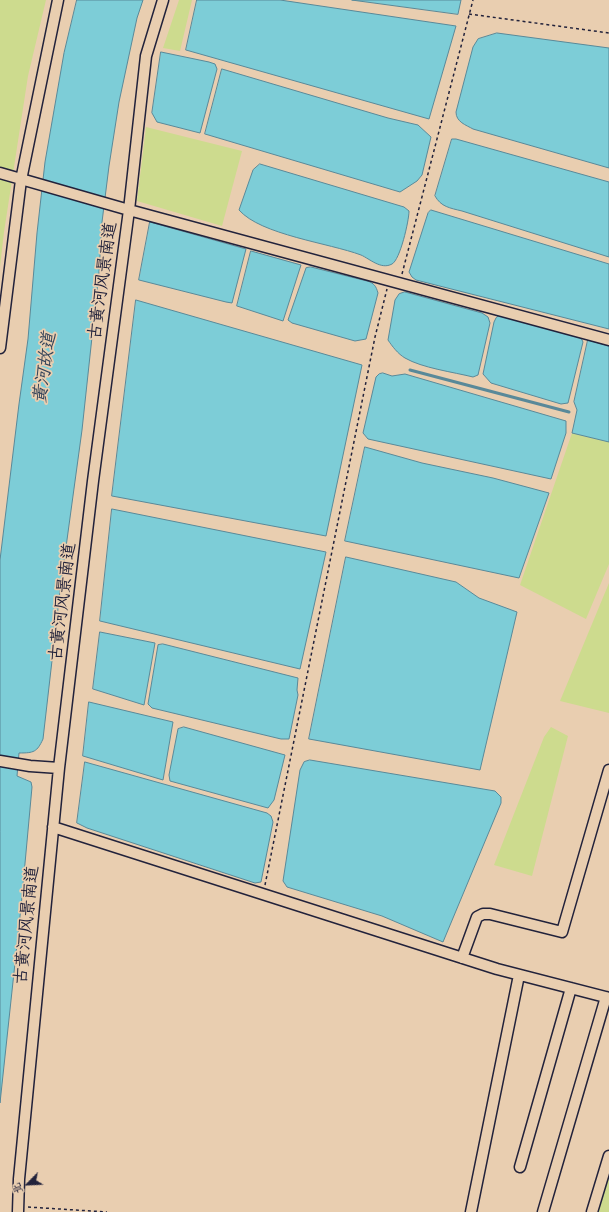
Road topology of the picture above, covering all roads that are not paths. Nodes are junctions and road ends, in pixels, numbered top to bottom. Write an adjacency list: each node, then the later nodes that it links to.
1 (58, 0): 4 (street)
2 (163, 0): 5 (street, 古黄河风景南道)
3 (0, 173): 4 (street)
4 (21, 180): 5 (street); 7 (street)
5 (124, 209): 6 (street); 9 (street, 古黄河风景南道)
6 (609, 340)
7 (0, 348)
8 (0, 762): 9 (street)
9 (59, 768): 11 (street, 古黄河风景南道)
10 (609, 770): 12 (street)
11 (53, 827): 12 (street); 18 (street, 古黄河风景南道)
12 (462, 958): 13 (street)
13 (519, 975): 14 (street); 19 (street)
14 (571, 988): 15 (street); 17 (street)
15 (608, 997): 20 (street)
16 (609, 1156): 21 (street)
17 (520, 1167)
18 (18, 1209)
19 (471, 1212)
20 (543, 1212)
21 (592, 1212)

